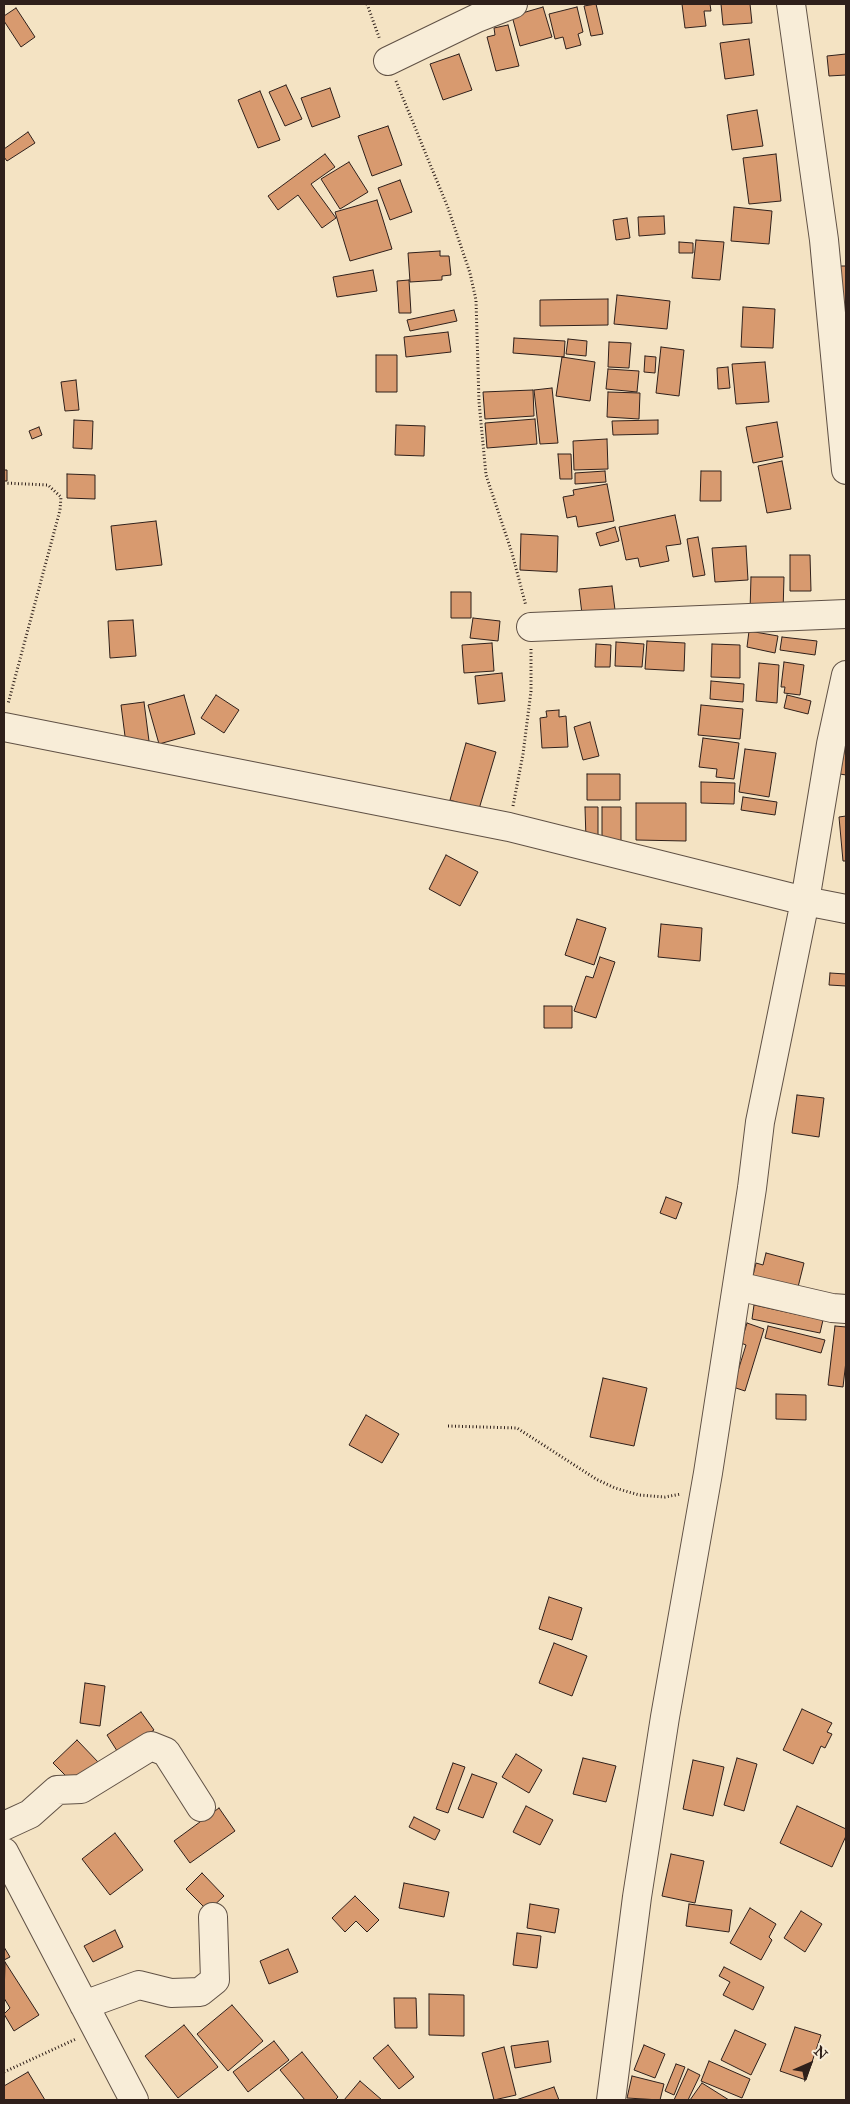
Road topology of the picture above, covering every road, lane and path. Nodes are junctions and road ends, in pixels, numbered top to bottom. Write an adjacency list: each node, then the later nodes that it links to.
1 (367, 4): 4 (path)
2 (512, 4): 4 (street)
3 (792, 4): 5 (street)
4 (388, 61): 9 (path)
5 (835, 239): 6 (street)
6 (846, 470)
7 (4, 483): 11 (path)
8 (846, 614): 9 (street)
9 (531, 627): 12 (path)
10 (846, 675): 13 (street)
11 (5, 719): 12 (street)
12 (509, 827): 13 (street)
13 (805, 901): 14 (street); 15 (street)
14 (846, 909)
15 (737, 1286): 16 (street); 18 (street)
16 (846, 1309)
17 (448, 1426): 18 (path)
18 (704, 1489): 27 (street)
19 (201, 1808): 20 (street)
20 (4, 1826)
21 (4, 1852): 23 (street)
22 (213, 1917): 23 (street)
23 (84, 2004): 24 (street)
24 (97, 2029): 25 (path); 26 (street)
25 (4, 2072)
26 (134, 2100)
27 (611, 2100)

